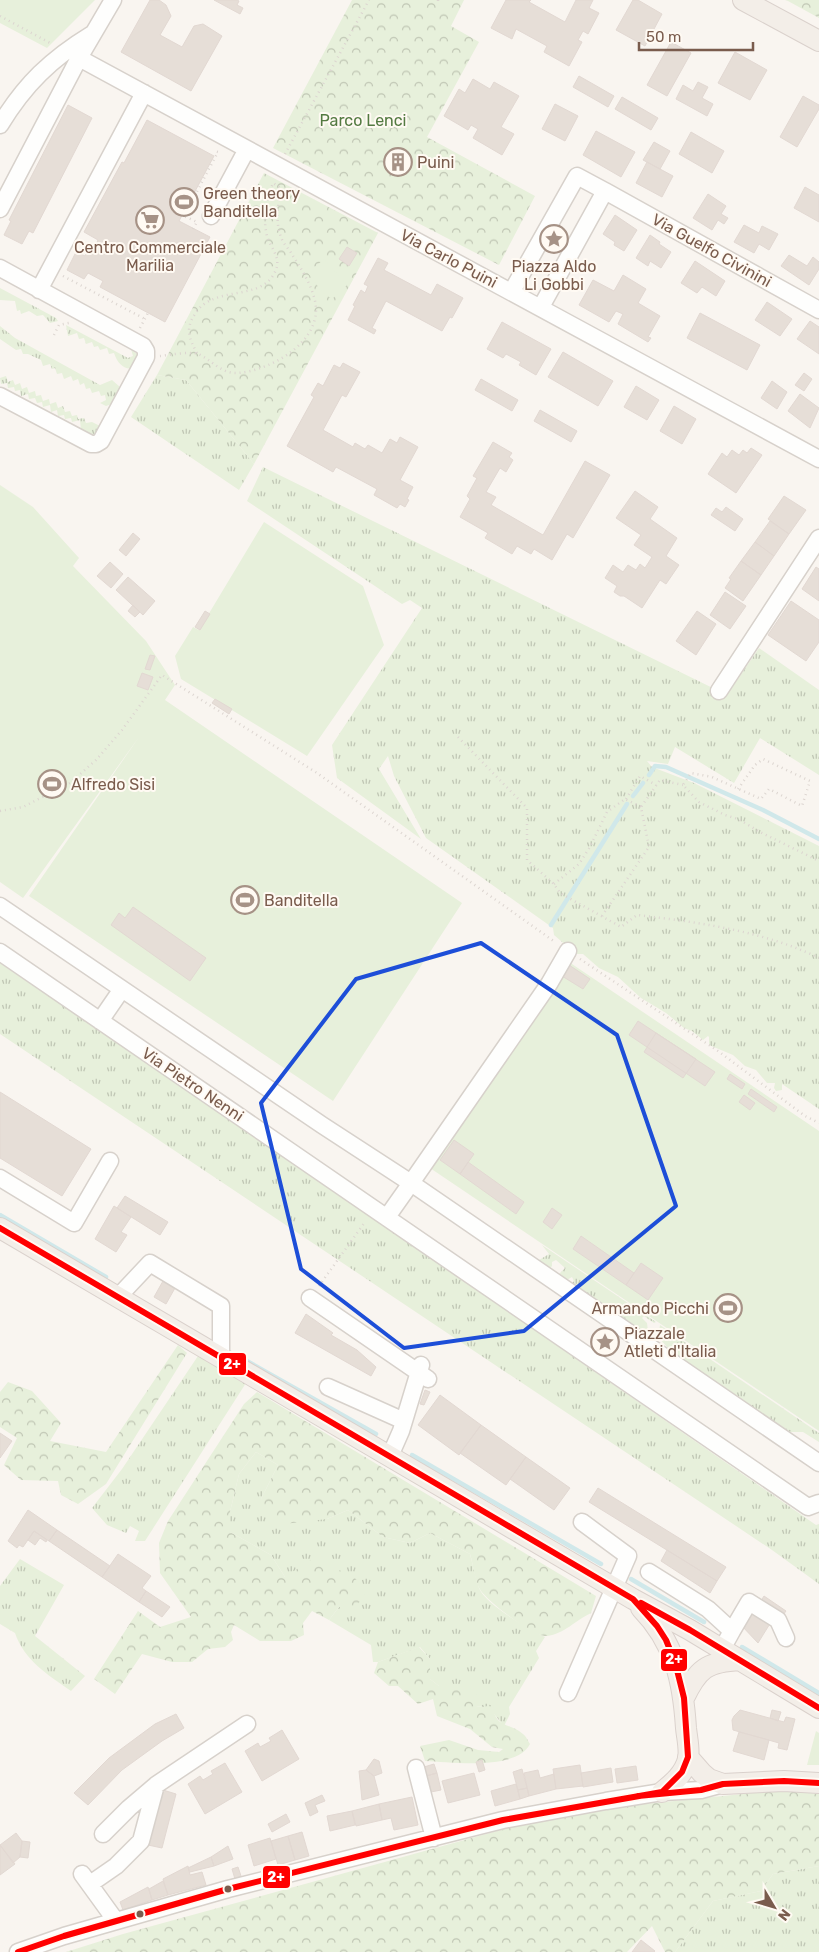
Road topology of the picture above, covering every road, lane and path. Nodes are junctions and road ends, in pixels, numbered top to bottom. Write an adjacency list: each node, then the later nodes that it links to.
1 (113, 0): 5 (street)
2 (369, 0): 11 (path)
3 (743, 0): 6 (main road)
4 (0, 16): 7 (path)
5 (94, 33): 7 (street); 8 (street)
6 (819, 41)
7 (64, 51): 10 (street)
8 (79, 58): 9 (street, Via Carlo Puini); 15 (street)
9 (148, 95): 13 (street, Via Carlo Puini); 20 (street)
10 (0, 125)
11 (288, 147)
12 (209, 148): 17 (path)
13 (247, 149): 16 (street); 21 (street, Via Carlo Puini)
14 (605, 192): 21 (street); 22 (street); 23 (street, Via Guelfo Civinini)
15 (0, 209)
16 (211, 216)
17 (193, 229)
18 (0, 268): 20 (street)
19 (61, 275): 24 (path)
20 (42, 291): 28 (street)
21 (512, 292): 22 (street, Via Carlo Puini)
22 (541, 307): 30 (street, Via Carlo Puini)
23 (819, 310)
24 (145, 319)
25 (74, 322): 26 (path)
26 (54, 335)
27 (197, 353): 27 (path); 28 (path)
28 (146, 357): 29 (street)
29 (0, 396)
30 (819, 459)
31 (819, 538): 32 (street)
32 (719, 683)
33 (458, 737): 41 (path)
34 (684, 784): 35 (path); 36 (path); 40 (path)
35 (656, 785): 37 (path); 38 (path)
36 (738, 789): 36 (path)
37 (626, 799): 38 (path); 41 (path)
38 (641, 807): 43 (path)
39 (0, 811): 44 (path)
40 (819, 861)
41 (554, 884): 43 (path)
42 (1, 908): 47 (street)
43 (602, 916): 46 (path)
44 (568, 951): 49 (path); 52 (street)
45 (0, 952): 48 (street, Via Pietro Nenni)
46 (819, 958)
47 (122, 989): 48 (street); 52 (street)
48 (100, 1021): 53 (street, Via Pietro Nenni)
49 (819, 1123)
50 (110, 1161): 51 (street)
51 (0, 1178)
52 (411, 1183): 53 (street); 62 (street)
53 (381, 1213): 55 (path); 63 (street, Via Pietro Nenni)
54 (0, 1228): 56 (main road)
55 (325, 1278)
56 (118, 1297): 58 (main road); 58 (street)
57 (310, 1298): 60 (street)
58 (220, 1357): 61 (main road)
59 (328, 1387): 60 (street)
60 (405, 1430): 61 (street)
61 (390, 1456): 66 (main road)
62 (819, 1463)
63 (819, 1503)
64 (582, 1522): 66 (street)
65 (649, 1572): 68 (street)
66 (614, 1588): 67 (main road); 72 (street)
67 (633, 1599): 70 (main road); 73 (main road)
68 (732, 1631): 69 (street); 70 (street)
69 (786, 1638)
70 (722, 1649): 71 (main road)
71 (740, 1660): 73 (main road); 74 (main road)
72 (568, 1694)
73 (684, 1698): 76 (main road)
74 (819, 1708)
75 (247, 1724): 80 (street)
76 (688, 1757): 79 (main road); 81 (main road)
77 (416, 1768): 83 (street)
78 (819, 1783): 79 (main road)
79 (722, 1784): 81 (street)
80 (156, 1785): 82 (street); 84 (street)
81 (662, 1792): 83 (street)
82 (103, 1834)
83 (434, 1838): 84 (street)
84 (116, 1921): 85 (street)
85 (20, 1952)

